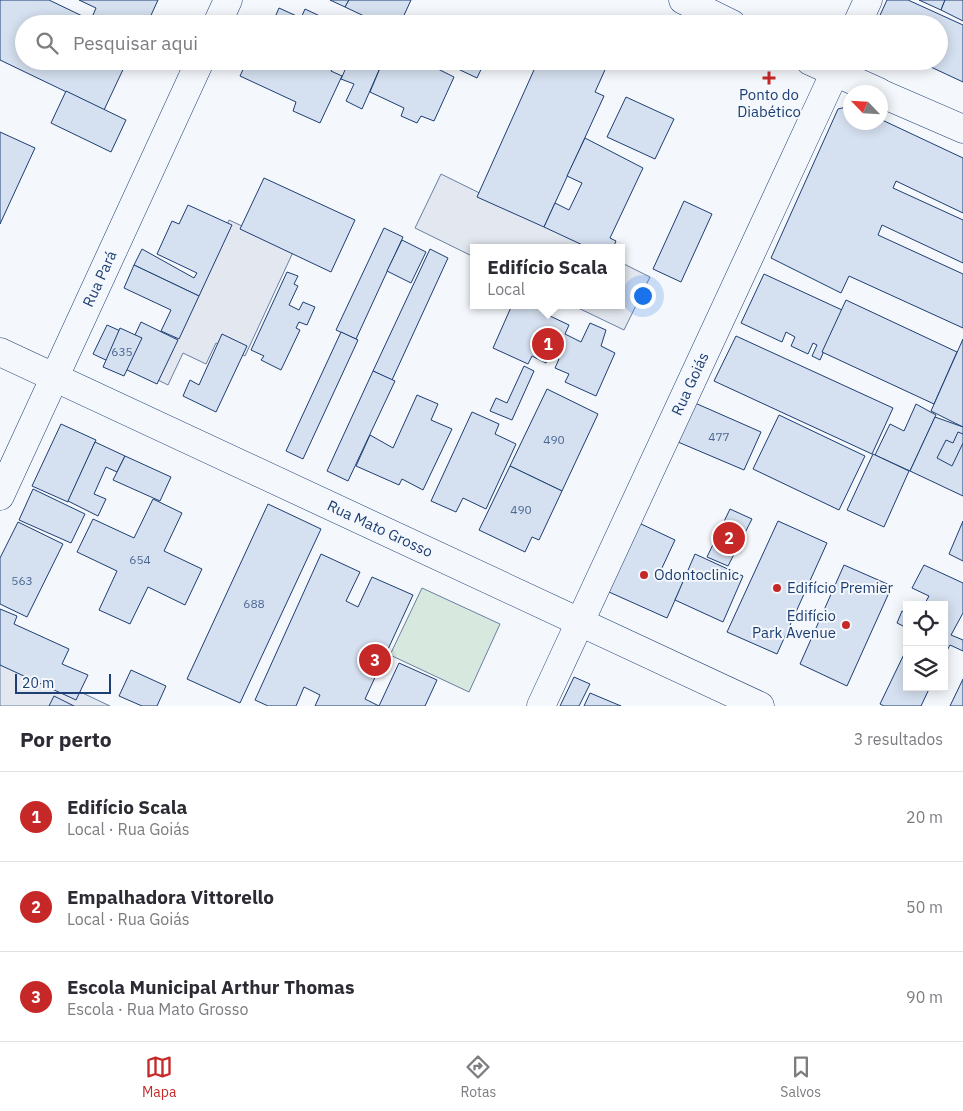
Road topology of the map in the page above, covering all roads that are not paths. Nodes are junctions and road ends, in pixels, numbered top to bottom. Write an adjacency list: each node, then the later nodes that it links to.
1 (228, 0): 4 (street)
2 (683, 0): 5 (street)
3 (868, 0): 6 (street)
4 (221, 15)
5 (714, 15)
6 (861, 15)
7 (196, 70): 14 (street, Rua Pará)
8 (836, 70): 16 (street, Rua Goiás)
9 (842, 70): 10 (street)
10 (867, 85)
11 (888, 96): 12 (street)
12 (963, 129)
13 (0, 352): 14 (street, Rua Mato Grosso)
14 (56, 377): 15 (street, Rua Pará); 16 (street, Rua Mato Grosso)
15 (0, 496)
16 (580, 622): 17 (street, Rua Goiás); 18 (street, Rua Mato Grosso)
17 (541, 706)
18 (760, 706)

